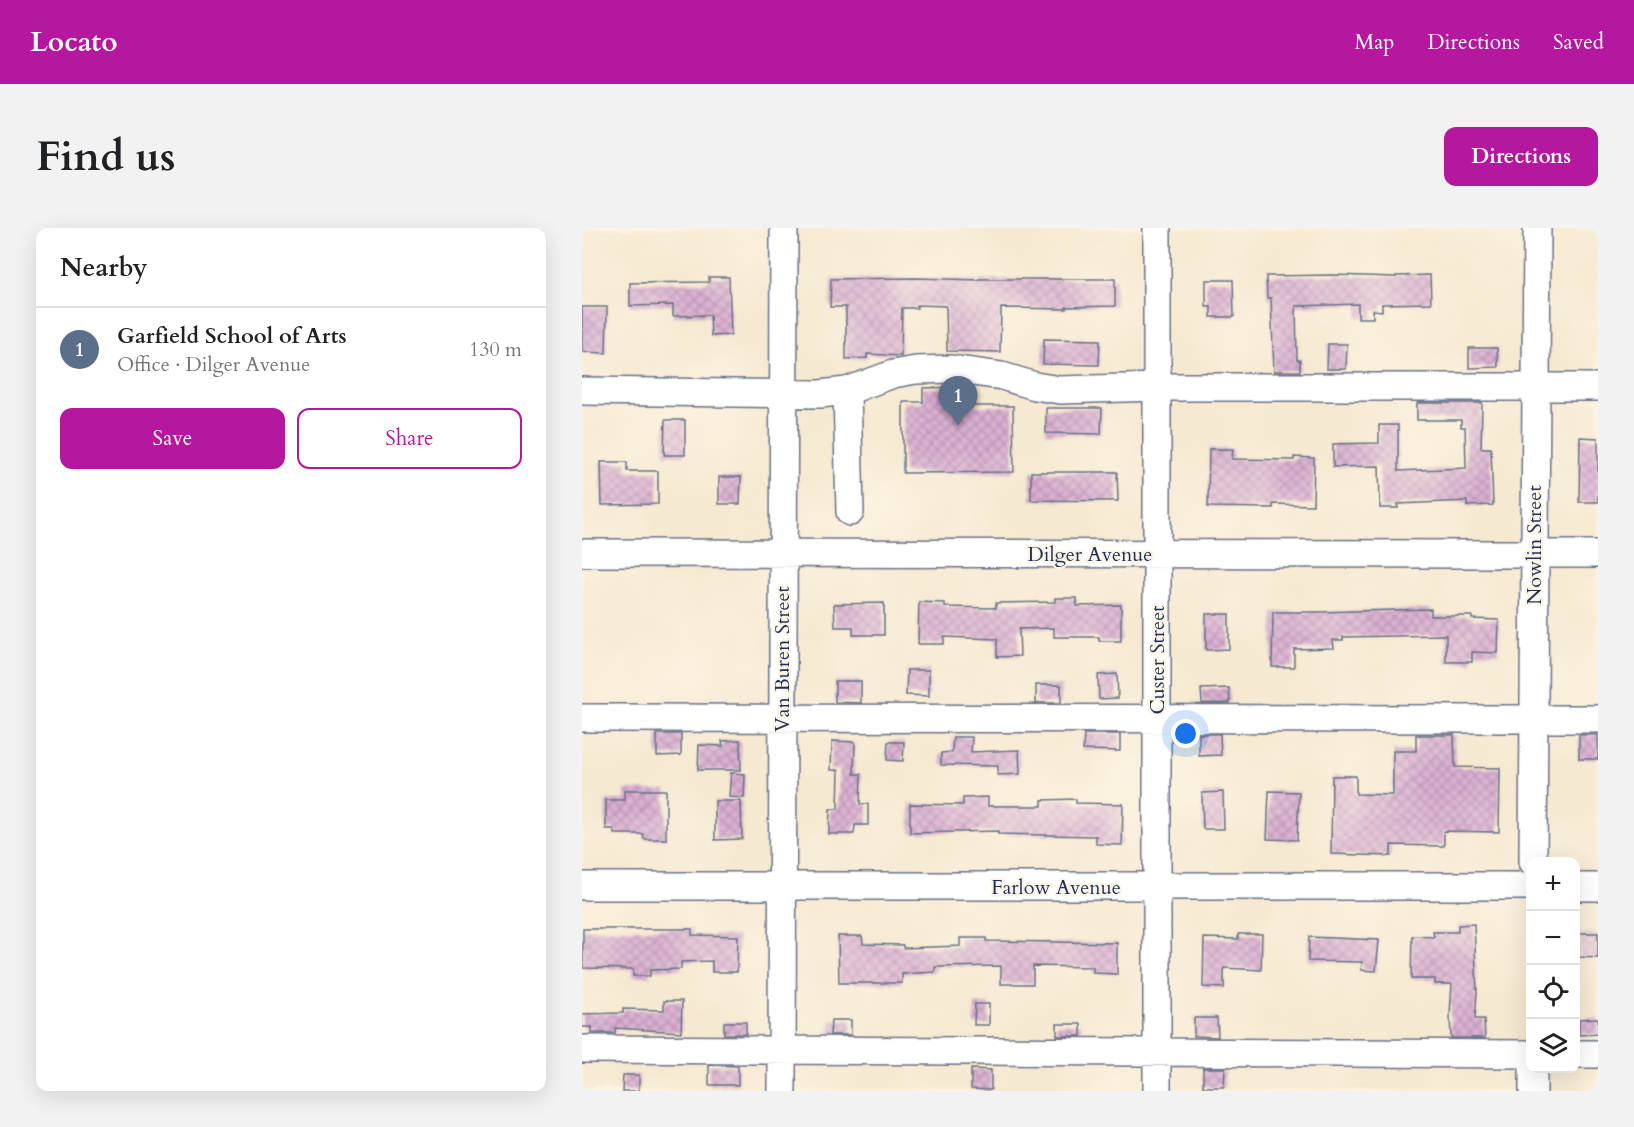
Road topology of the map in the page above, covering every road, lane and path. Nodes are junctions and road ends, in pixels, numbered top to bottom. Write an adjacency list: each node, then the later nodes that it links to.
1 (784, 228): 9 (street, Van Buren Street)
2 (1157, 228): 4 (street, Custer Street)
3 (1537, 228): 5 (street, Nowlin Street)
4 (1157, 387): 5 (street); 8 (street); 13 (street, Custer Street)
5 (1536, 387): 6 (street); 14 (street, Nowlin Street)
6 (1598, 387)
7 (582, 391): 9 (street)
8 (847, 391): 9 (street); 10 (street)
9 (784, 394): 12 (street, Van Buren Street)
10 (850, 512)
11 (582, 553): 12 (street, Dilger Avenue)
12 (783, 554): 13 (street, Dilger Avenue); 19 (street, Van Buren Street)
13 (1157, 554): 14 (street, Dilger Avenue); 17 (street, Custer Street)
14 (1534, 554): 15 (street, Dilger Avenue); 20 (street, Nowlin Street)
15 (1598, 554)
16 (582, 718): 19 (street)
17 (1157, 718): 19 (street); 20 (street); 26 (street, Custer Street)
18 (1598, 719): 20 (street)
19 (782, 720): 22 (street, Van Buren Street)
20 (1534, 720): 21 (street, Nowlin Street)
21 (1533, 857)
22 (782, 885): 23 (street, Farlow Avenue); 26 (street, Farlow Avenue); 29 (street, Van Buren Street)
23 (582, 886)
24 (1526, 886): 26 (street, Farlow Avenue)
25 (1580, 886): 27 (street)
26 (1157, 887): 30 (street, Custer Street)
27 (1598, 887)
28 (582, 1049): 29 (street)
29 (782, 1049): 30 (street); 35 (street, Van Buren Street)
30 (1157, 1051): 31 (street); 36 (street, Custer Street)
31 (1526, 1054)
32 (1580, 1054): 33 (street)
33 (1598, 1054)
34 (1533, 1073): 37 (street)
35 (782, 1091)
36 (1157, 1091)
37 (1533, 1091)

